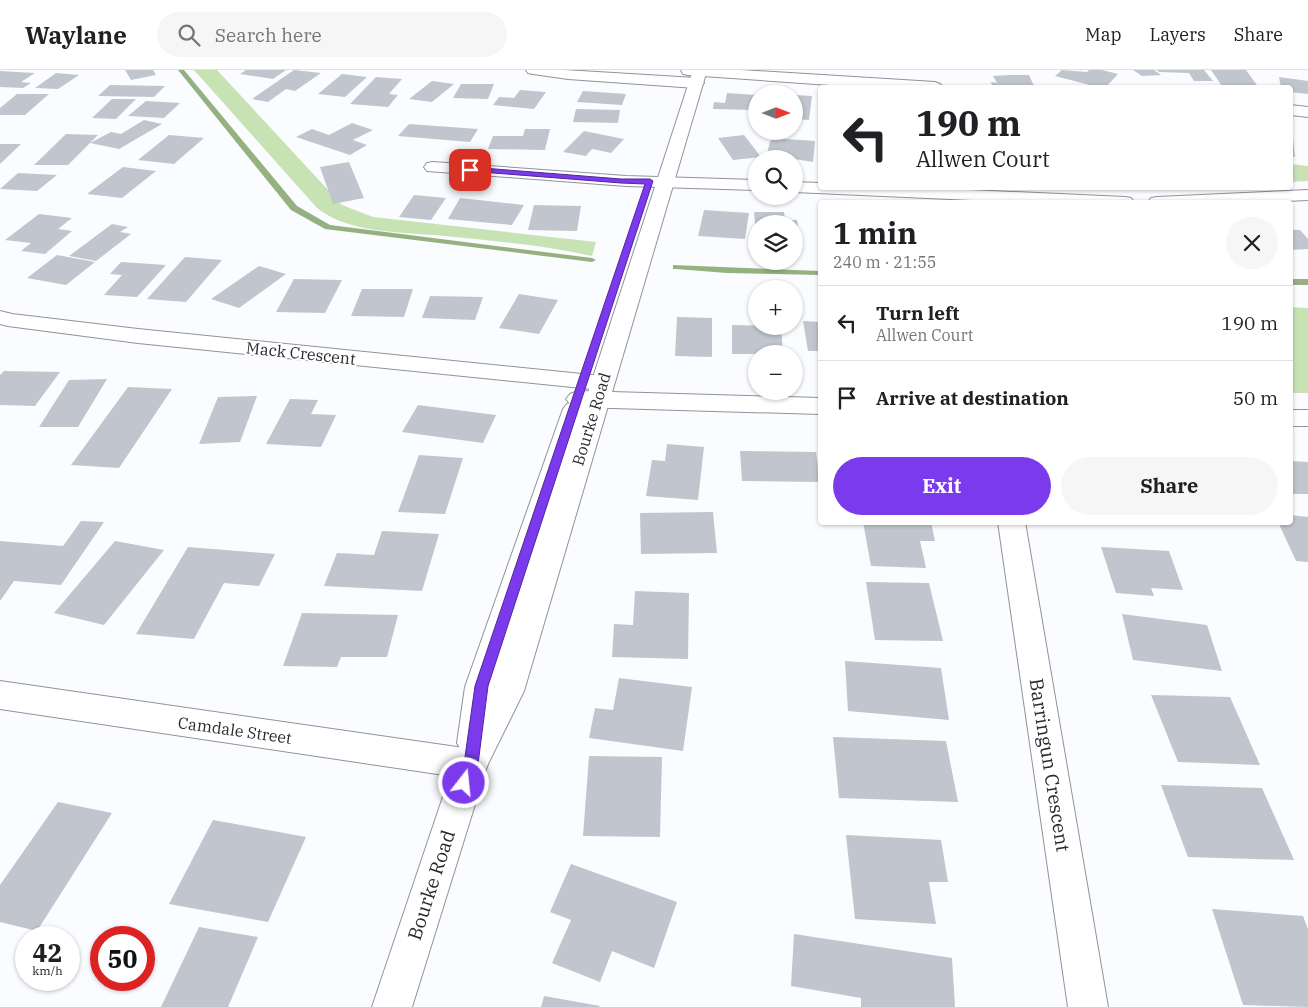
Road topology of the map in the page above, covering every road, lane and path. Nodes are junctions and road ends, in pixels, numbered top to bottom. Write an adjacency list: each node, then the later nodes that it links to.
1 (533, 70): 2 (street)
2 (692, 74): 3 (street); 7 (street, Bourke Road)
3 (898, 85)
4 (1293, 110): 5 (street)
5 (1308, 112)
6 (433, 167): 7 (street)
7 (658, 181): 8 (street); 16 (street, Bourke Road)
8 (748, 185)
9 (803, 187): 10 (street)
10 (818, 188)
11 (860, 190): 13 (street)
12 (1308, 195): 14 (street)
13 (1081, 200)
14 (1200, 200)
15 (0, 317): 16 (street, Mack Crescent)
16 (590, 391): 17 (street, Mack Crescent); 22 (street, Bourke Road)
17 (818, 406)
18 (1293, 418): 19 (street)
19 (1308, 418)
20 (1011, 525): 24 (street, Barringun Crescent)
21 (0, 696): 22 (street, Camdale Street)
22 (471, 764): 23 (street, Bourke Road)
23 (392, 1007)
24 (1088, 1007)

